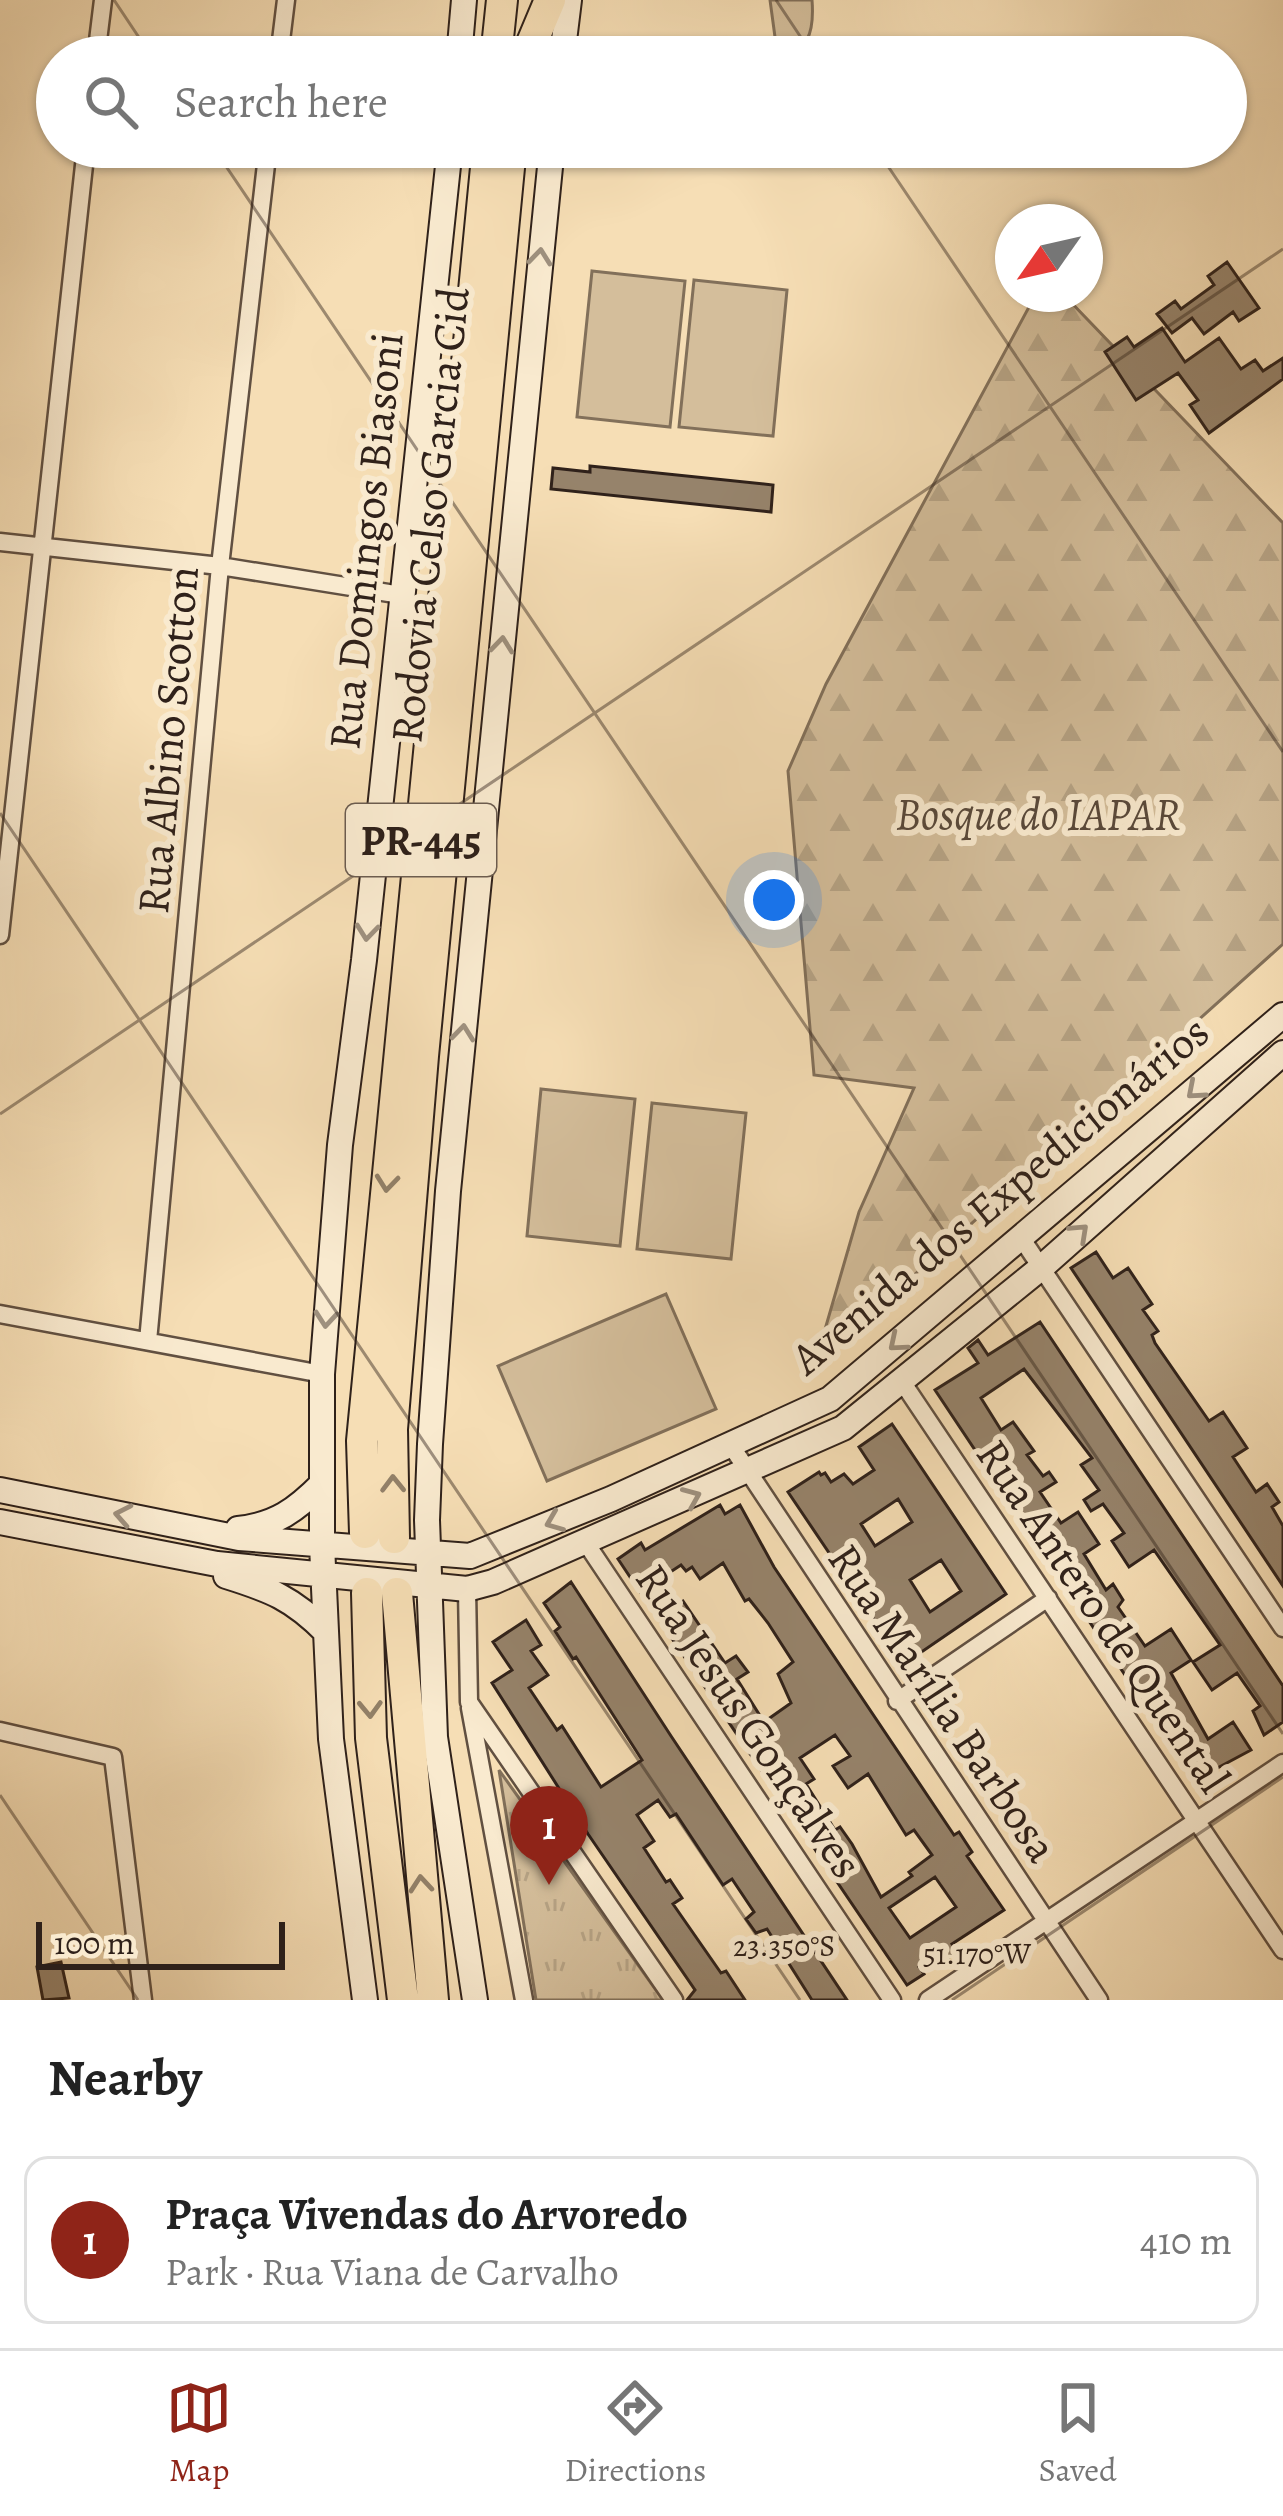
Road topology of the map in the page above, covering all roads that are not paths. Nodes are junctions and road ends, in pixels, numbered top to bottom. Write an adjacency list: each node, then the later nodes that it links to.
1 (103, 0): 8 (street)
2 (286, 0): 9 (street)
3 (464, 0): 10 (main road)
4 (502, 0): 11 (highway)
5 (526, 0): 12 (highway)
6 (550, 0): 13 (highway)
7 (569, 0): 14 (main road)
8 (99, 36)
9 (282, 36)
10 (461, 36)
11 (498, 36)
12 (524, 36)
13 (533, 36)
14 (565, 36)
15 (84, 168): 22 (street)
16 (266, 168): 23 (street, Rua Albino Scotton)
17 (448, 168): 24 (main road, Rua Domingos Biasoni)
18 (486, 168): 19 (highway, Rodovia Celso Garcia Cid / PR-445, one-way to 19)
19 (509, 168)
20 (549, 168): 38 (main road, PR-445, one-way to 20)
21 (0, 542): 22 (street)
22 (43, 544): 23 (street); 25 (street)
23 (220, 566): 24 (street); 31 (street, Rua Albino Scotton)
24 (401, 596): 32 (main road, Rua Domingos Biasoni, one-way to 32)
25 (0, 935)
26 (1283, 1015): 28 (main road, Avenida dos Expedicionários, one-way to 28)
27 (1283, 1052): 29 (main road, Avenida dos Expedicionários, one-way to 27)
28 (1022, 1239): 29 (street); 34 (main road, Avenida dos Expedicionários, one-way to 34)
29 (1042, 1267): 33 (main road, Avenida dos Expedicionários); 50 (street)
30 (0, 1314): 31 (street)
31 (148, 1340): 32 (street)
32 (322, 1374): 36 (main road)
33 (903, 1383): 35 (main road, Avenida dos Expedicionários); 49 (street, Rua Antero de Quental)
34 (730, 1444): 35 (street, Rua Marília Barbosa); 44 (main road, Avenida dos Expedicionários, one-way to 44)
35 (749, 1473): 41 (main road, Avenida dos Expedicionários, one-way to 35); 52 (street, Rua Marília Barbosa)
36 (322, 1484): 40 (main road); 42 (main road)
37 (0, 1490): 40 (main road, one-way to 37)
38 (428, 1520): 43 (main road); 44 (main road)
39 (0, 1522): 45 (main road)
40 (205, 1532): 42 (main road, Avenida dos Expedicionários); 45 (main road)
41 (586, 1543): 48 (main road, Avenida dos Expedicionários); 66 (street, Rua Jesus Gonçalves)
42 (322, 1545): 43 (main road, Avenida dos Expedicionários); 46 (main road)
43 (429, 1553): 44 (main road, Avenida dos Expedicionários); 47 (main road)
44 (470, 1556)
45 (199, 1560): 46 (main road, Avenida dos Expedicionários); 51 (main road)
46 (323, 1575): 47 (main road, Avenida dos Expedicionários); 51 (main road)
47 (430, 1585): 48 (main road, Avenida dos Expedicionários); 63 (main road)
48 (467, 1589): 53 (street)
49 (1048, 1598): 52 (street); 56 (street, Rua Antero de Quental)
50 (1283, 1628)
51 (326, 1632): 60 (main road)
52 (897, 1701): 57 (street, Rua Marília Barbosa)
53 (469, 1702): 64 (street); 65 (street)
54 (0, 1731): 59 (street)
55 (1283, 1763): 56 (street)
56 (1198, 1820): 57 (street); 58 (street, Rua Antero de Quental)
57 (1046, 1922): 67 (street); 68 (street, Rua Marília Barbosa)
58 (1283, 1950)
59 (143, 2000)
60 (364, 2000)
61 (403, 2000): 62 (highway, one-way to 61)
62 (433, 2000)
63 (475, 2000)
64 (524, 2000)
65 (674, 2000)
66 (892, 2000)
67 (928, 2000)
68 (1099, 2000)

